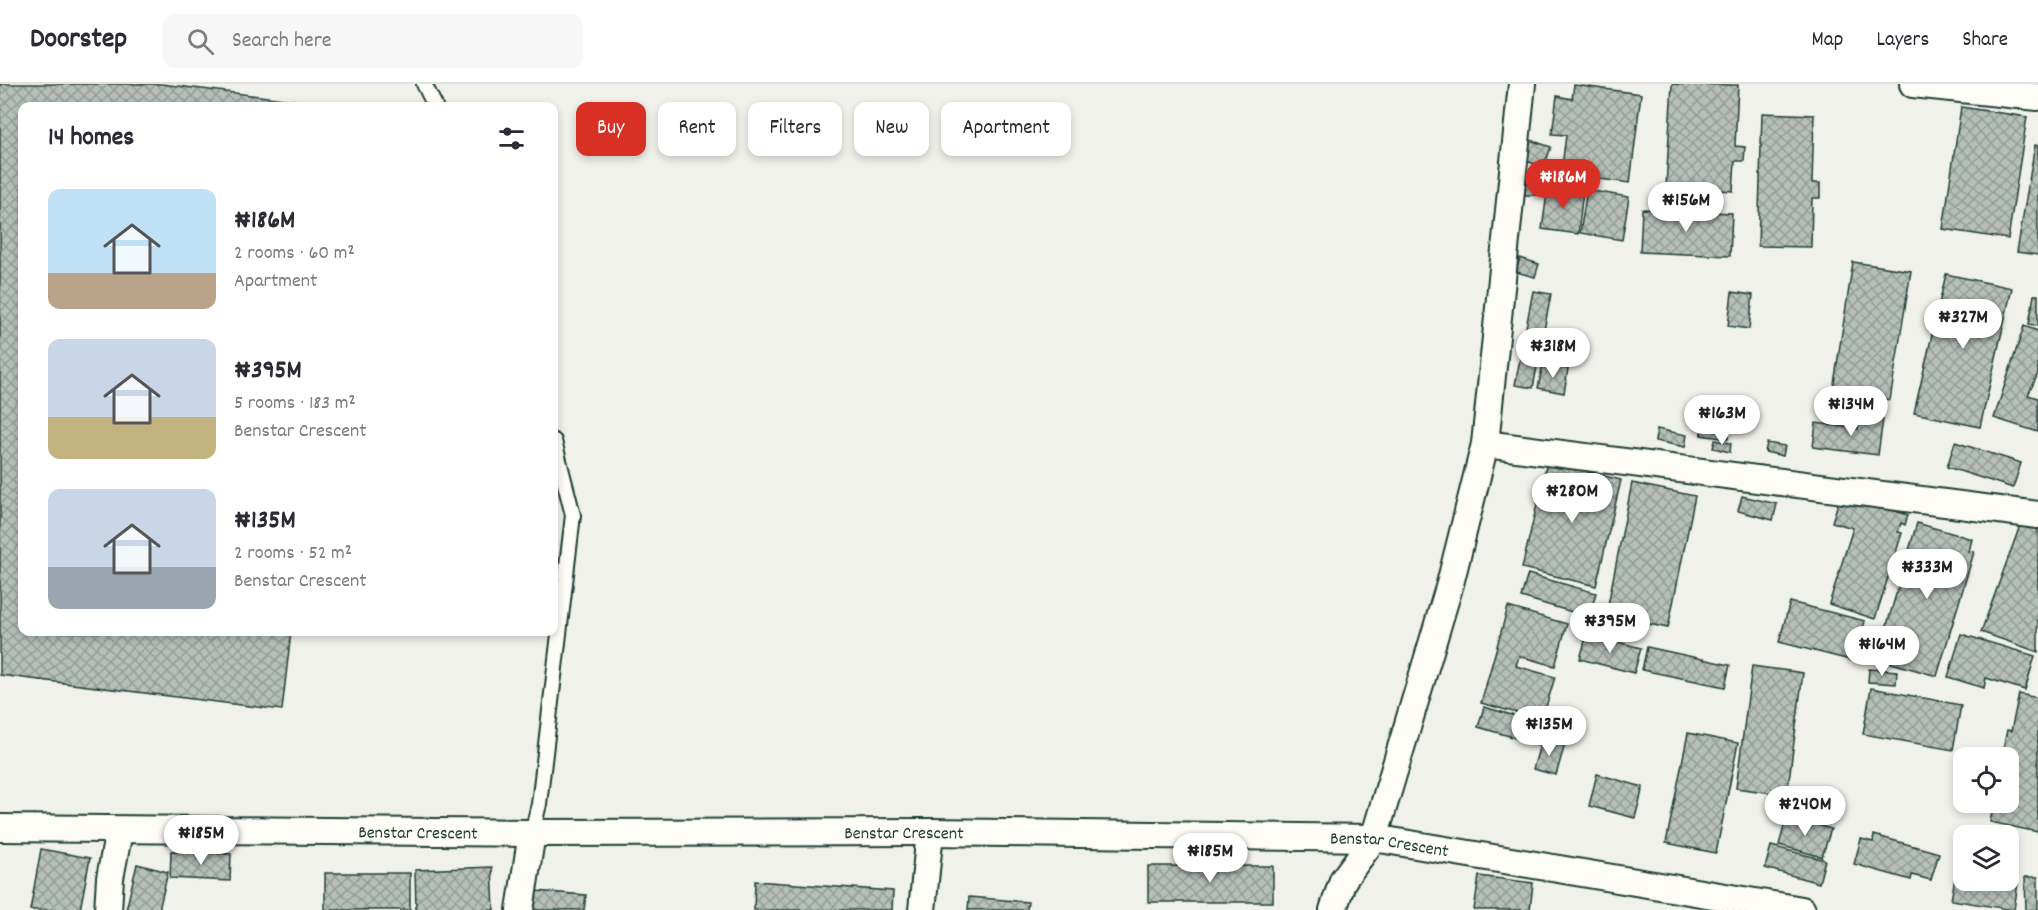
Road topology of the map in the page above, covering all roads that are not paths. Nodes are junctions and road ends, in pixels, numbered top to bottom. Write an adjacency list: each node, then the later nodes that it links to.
1 (424, 84): 5 (lane)
2 (1522, 84): 6 (street)
3 (1913, 84): 4 (street)
4 (2038, 97)
5 (433, 102)
6 (1485, 444): 8 (street); 13 (street)
7 (558, 457): 12 (lane)
8 (2038, 515)
9 (0, 828): 10 (street, Benstar Crescent)
10 (120, 831): 12 (street, Benstar Crescent); 14 (street)
11 (930, 832): 12 (street, Benstar Crescent); 13 (street, Benstar Crescent); 16 (street)
12 (532, 833): 15 (street)
13 (1374, 838): 17 (street); 18 (street, Benstar Crescent)
14 (108, 910)
15 (520, 910)
16 (922, 910)
17 (1333, 910)
18 (1802, 910)

